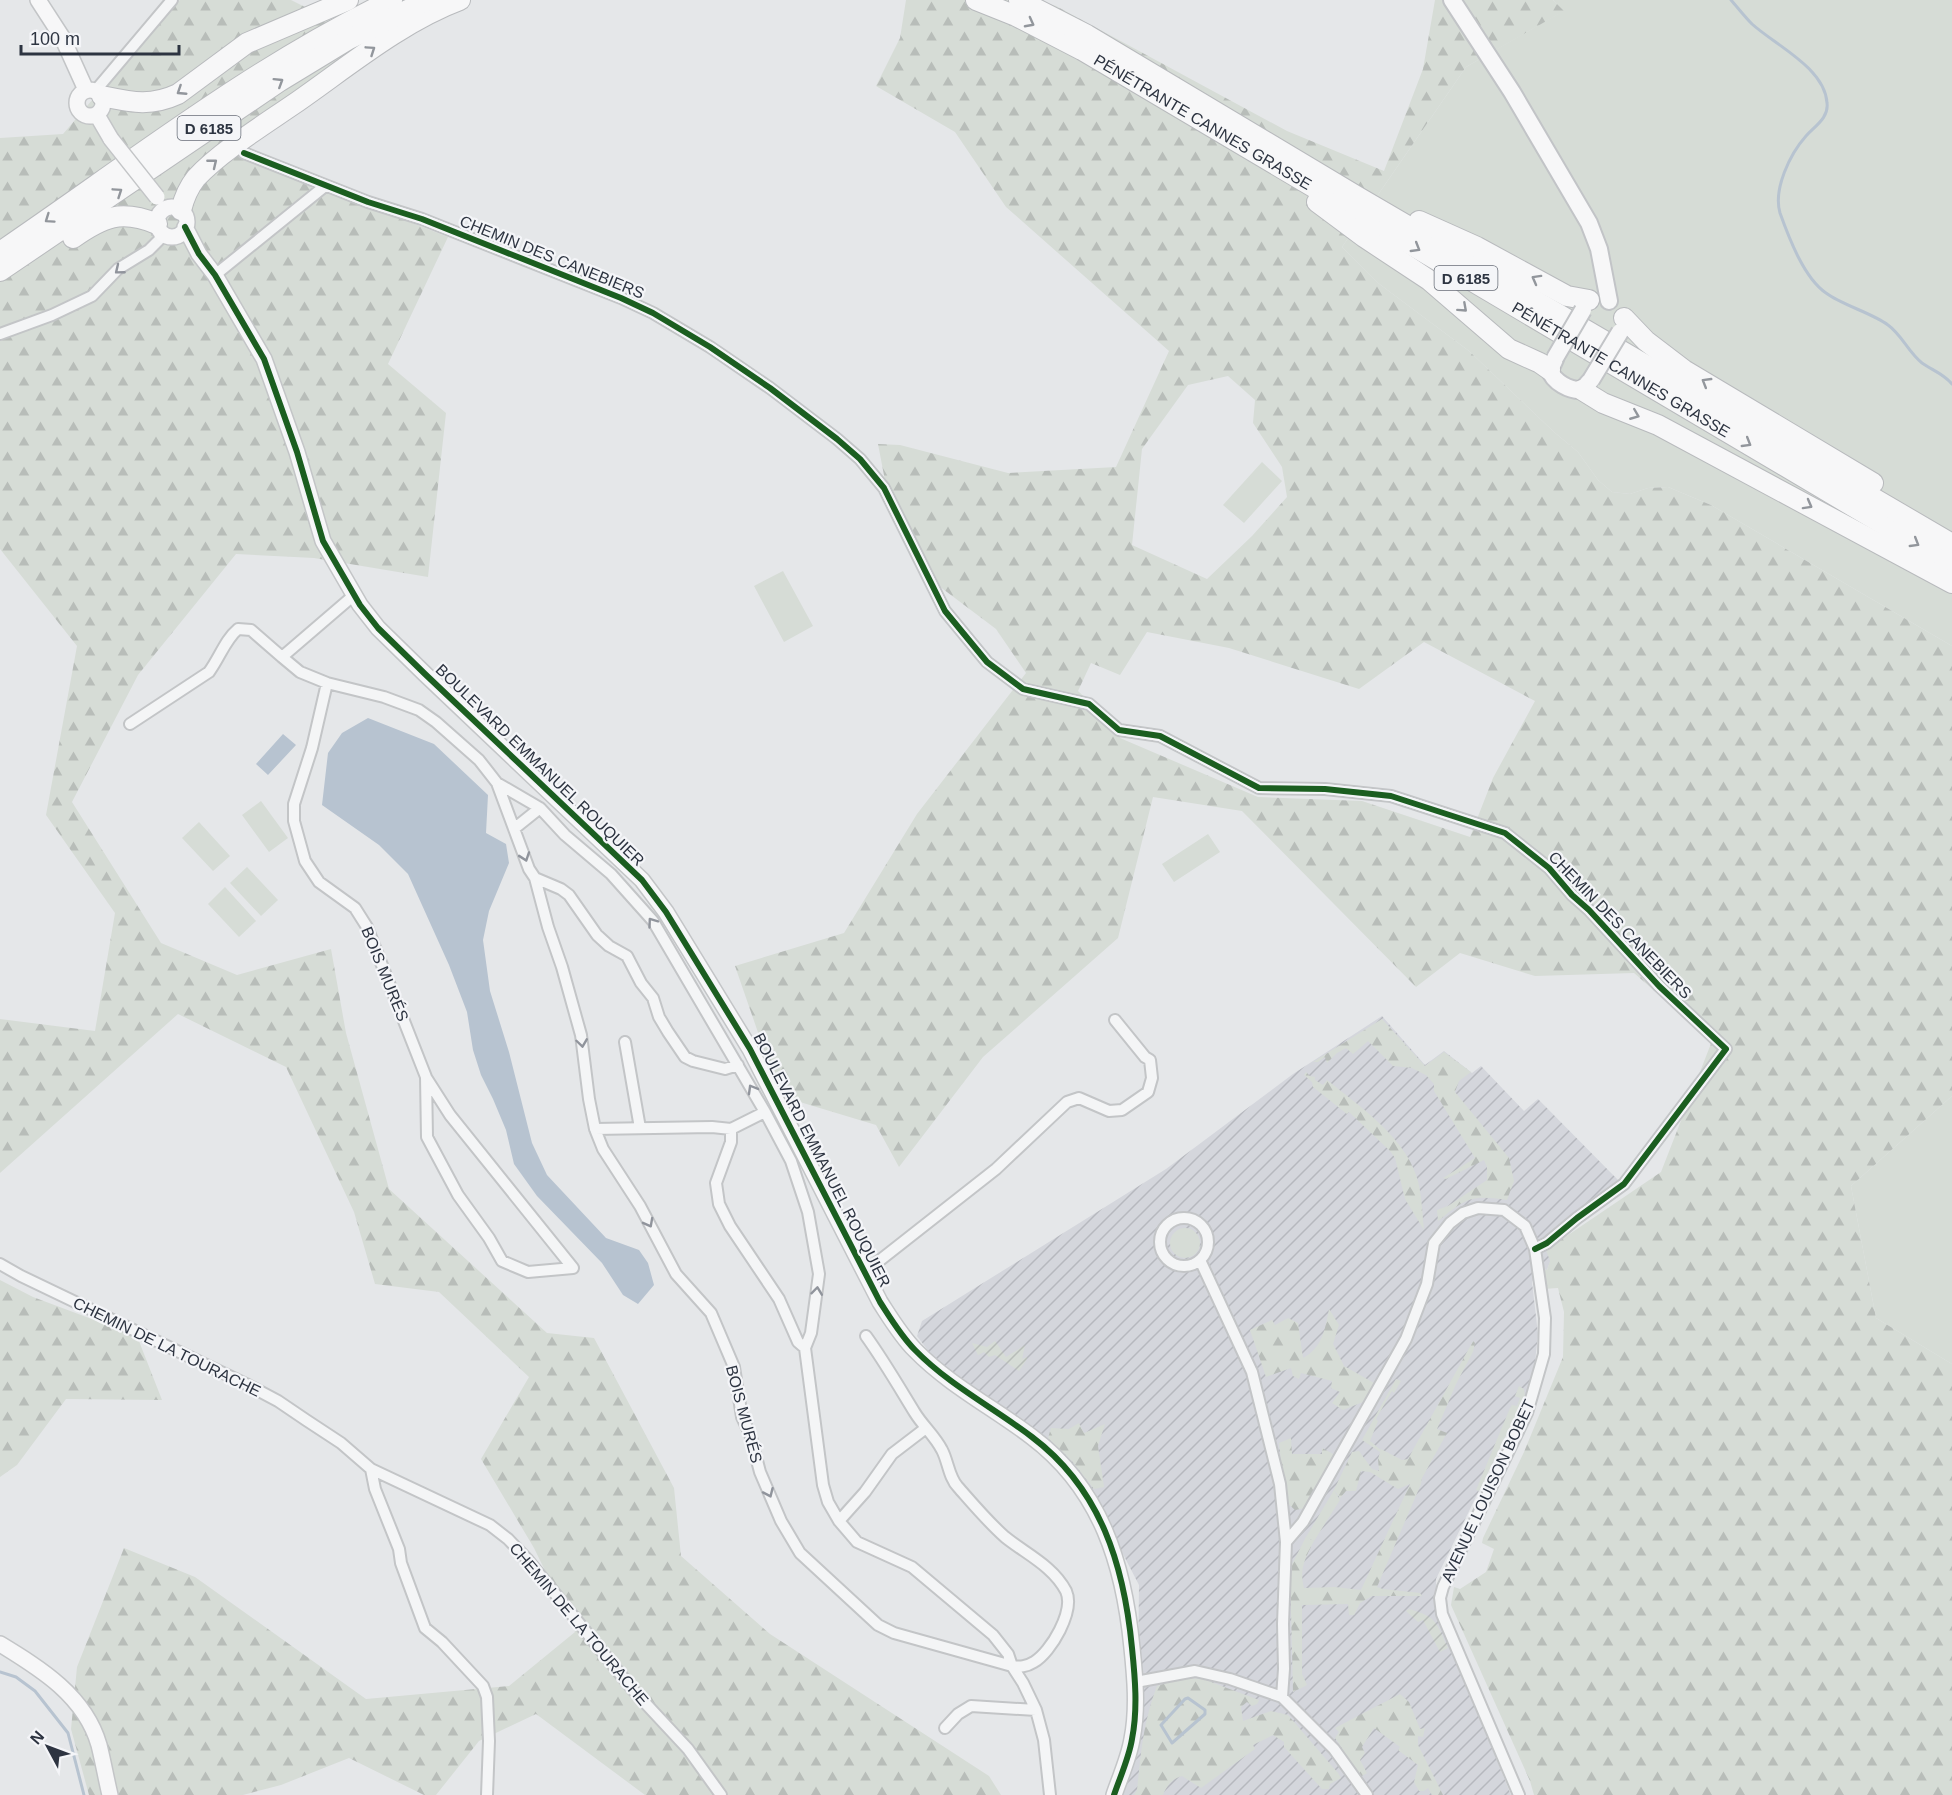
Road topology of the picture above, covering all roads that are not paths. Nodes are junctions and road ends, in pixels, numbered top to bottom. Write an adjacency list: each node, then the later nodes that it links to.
1 (38, 0): 10 (street)
2 (172, 0): 10 (street)
3 (348, 0): 10 (highway, one-way to 10)
4 (392, 0): 16 (highway, D 6185, one-way to 16)
5 (428, 0): 17 (highway, D 6185, one-way to 5)
6 (460, 0): 15 (highway, one-way to 6)
7 (976, 0): 12 (highway, PÉNÉTRANTE CANNES GRASSE / D 6185, one-way to 12)
8 (1019, 0): 14 (highway, PÉNÉTRANTE CANNES GRASSE / D 6185)
9 (1452, 0): 20 (main road)
10 (95, 98): 15 (street, BOULEVARD EMMANUEL ROUQUIER, bridge)
11 (244, 153): 13 (street, CHEMIN DES CANEBIERS)
12 (1274, 164): 24 (highway, one-way to 24); 28 (highway, PÉNÉTRANTE CANNES GRASSE / D 6185, one-way to 28)
13 (325, 186): 18 (street); 46 (street, CHEMIN DES CANEBIERS)
14 (1358, 197): 21 (highway, one-way to 14); 27 (highway, PÉNÉTRANTE CANNES GRASSE / D 6185)
15 (168, 220): 18 (street, BOULEVARD EMMANUEL ROUQUIER); 19 (highway); 23 (street, one-way to 23)
16 (0, 252)
17 (0, 271)
18 (214, 275): 30 (street, BOULEVARD EMMANUEL ROUQUIER)
19 (0, 285)
20 (1610, 301): 21 (main road); 22 (main road)
21 (1586, 305): 24 (main road, bridge)
22 (1622, 325): 25 (main road, bridge); 26 (highway, one-way to 22)
23 (0, 334)
24 (1552, 364): 25 (main road)
25 (1587, 385): 29 (highway, one-way to 29)
26 (1952, 539)
27 (1952, 544)
28 (1952, 565)
29 (1952, 583)
30 (353, 596): 31 (street); 49 (street, BOULEVARD EMMANUEL ROUQUIER)
31 (282, 657): 32 (street, BOIS MURÉS); 33 (street, BOIS MURÉS)
32 (327, 682): 34 (street, BOIS MURÉS); 41 (street, BOIS MURÉS)
33 (130, 724)
34 (497, 783): 35 (street, BOIS MURÉS); 36 (street, BOIS MURÉS)
35 (540, 808): 36 (street); 40 (street, BOIS MURÉS, one-way to 35)
36 (515, 828): 37 (street, BOIS MURÉS, one-way to 37)
37 (535, 878): 40 (street); 44 (street, BOIS MURÉS, one-way to 44)
38 (1114, 1020): 49 (street)
39 (625, 1042): 43 (street)
40 (738, 1065): 42 (street, BOIS MURÉS, one-way to 40)
41 (426, 1077): 41 (street, BOIS MURÉS)
42 (765, 1112): 45 (street); 51 (street, BOIS MURÉS, one-way to 42)
43 (640, 1128): 44 (street); 45 (street)
44 (596, 1129): 57 (street, BOIS MURÉS, one-way to 57)
45 (731, 1129): 51 (street, BOIS MURÉS)
46 (1535, 1249): 55 (street, AVENUE LOUISON BOBET); 68 (street, AVENUE LOUISON BOBET)
47 (1200, 1260): 47 (street); 55 (street)
48 (0, 1264): 53 (street, CHEMIN DE LA TOURACHE)
49 (865, 1272): 58 (street, BOULEVARD EMMANUEL ROUQUIER)
50 (866, 1336): 52 (street)
51 (805, 1348): 54 (street, BOIS MURÉS)
52 (926, 1428): 54 (street); 57 (street)
53 (371, 1469): 63 (street); 64 (street, CHEMIN DE LA TOURACHE)
54 (839, 1521): 57 (street, BOIS MURÉS)
55 (1286, 1542): 59 (street)
56 (0, 1644): 62 (street)
57 (1012, 1666): 60 (street, BOIS MURÉS)
58 (1136, 1682): 59 (street); 66 (street, BOULEVARD EMMANUEL ROUQUIER)
59 (1282, 1697): 67 (street)
60 (1036, 1710): 61 (street); 65 (street, BOIS MURÉS)
61 (945, 1728)
62 (110, 1795)
63 (487, 1795)
64 (722, 1795)
65 (1050, 1795)
66 (1114, 1795)
67 (1367, 1795)
68 (1519, 1795)

